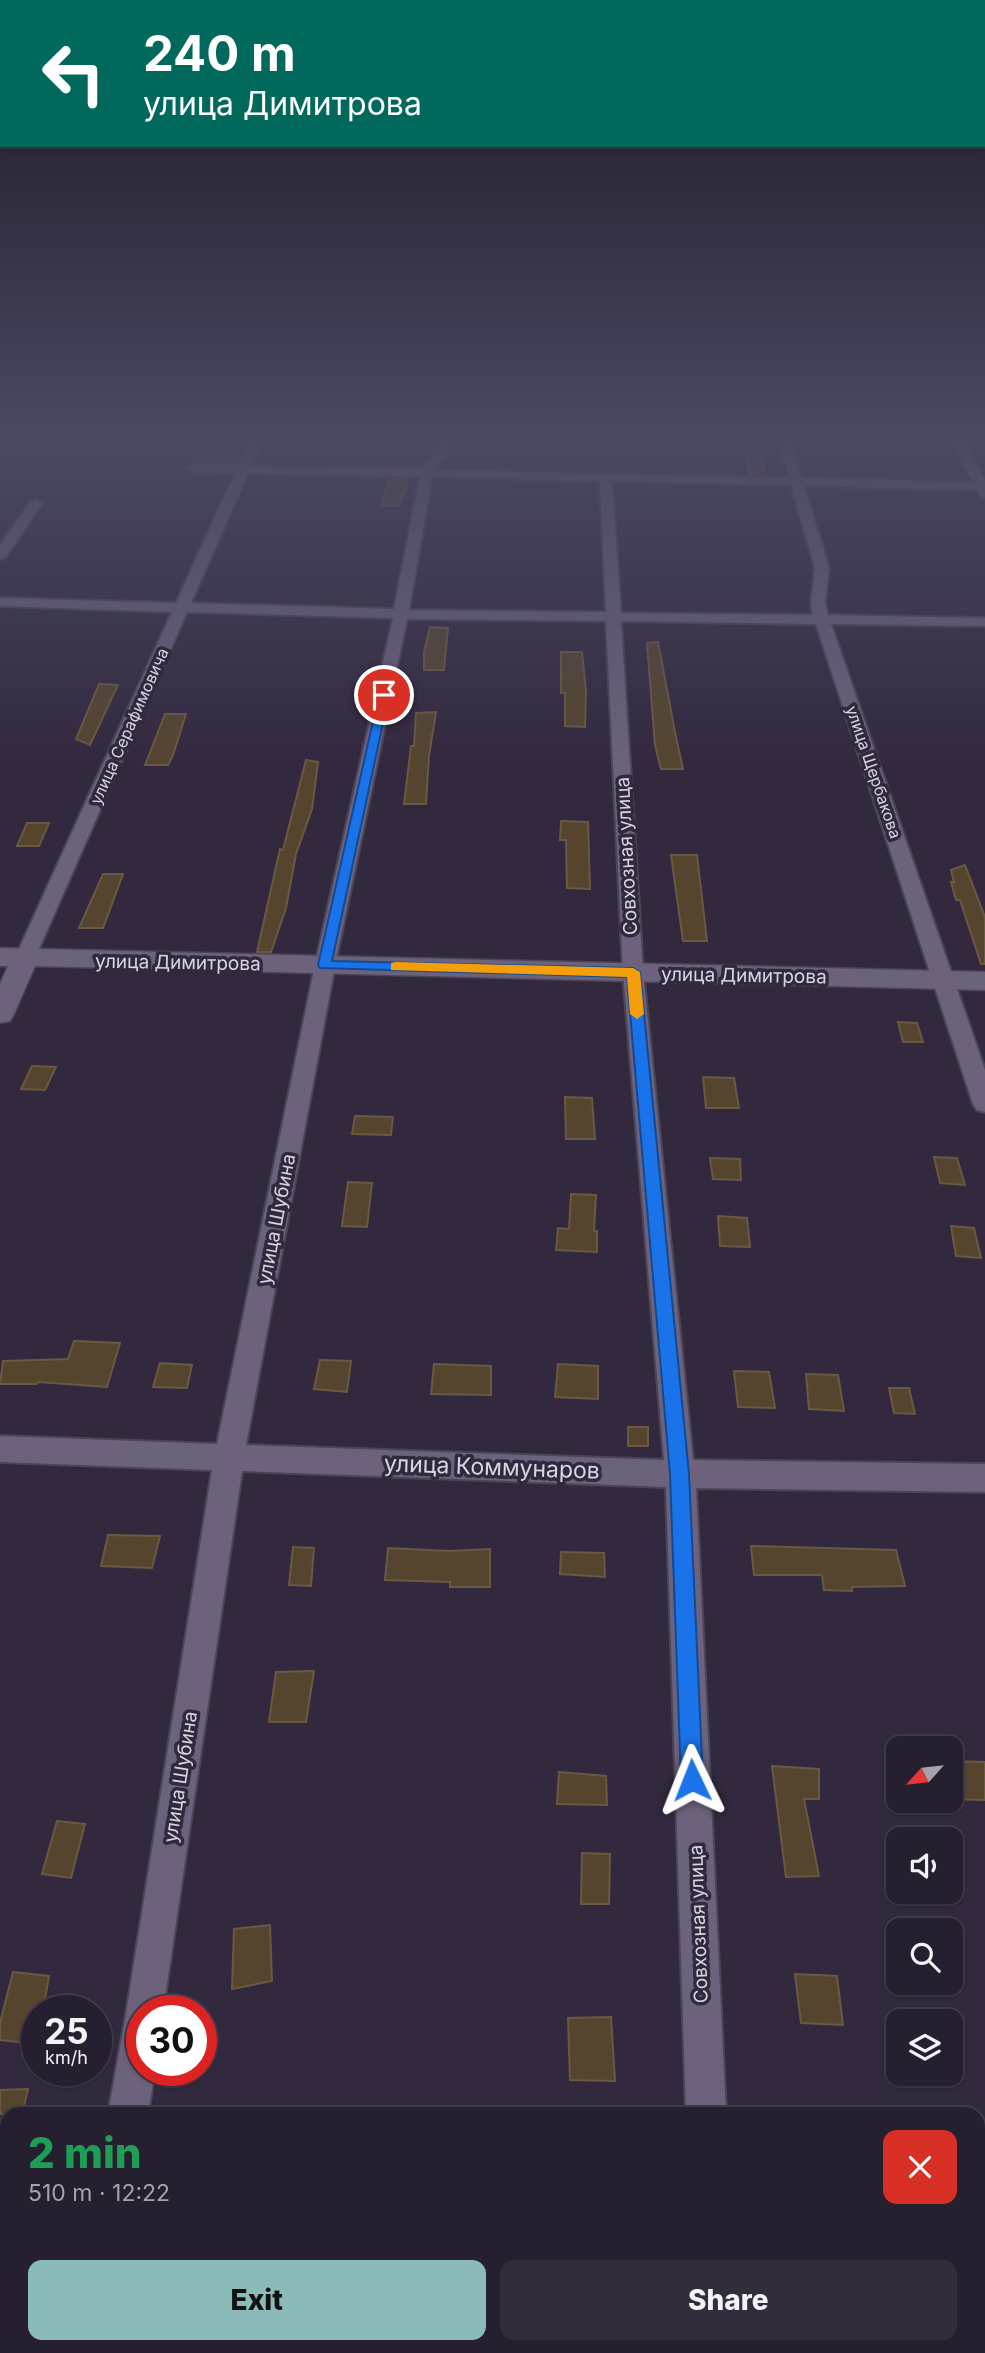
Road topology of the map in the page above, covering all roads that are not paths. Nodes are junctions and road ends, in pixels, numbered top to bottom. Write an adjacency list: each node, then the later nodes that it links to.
1 (208, 548): 6 (street, улица Серафимовича)
2 (413, 548): 7 (street, улица Шубина)
3 (609, 548): 8 (street, Совхозная улица)
4 (816, 548): 9 (street, улица Щербакова)
5 (0, 602): 6 (street)
6 (182, 607): 7 (street); 11 (street, улица Серафимовича)
7 (401, 614): 8 (street); 12 (street, улица Шубина)
8 (612, 615): 9 (street); 13 (street, Совхозная улица)
9 (822, 620): 10 (street); 14 (street, улица Щербакова)
10 (985, 622)
11 (13, 958): 12 (street, улица Димитрова); 16 (street, улица Серафимовича)
12 (325, 965): 13 (street, улица Димитрова); 19 (street, улица Шубина)
13 (633, 972): 14 (street, улица Димитрова); 20 (street, Совхозная улица)
14 (944, 980): 15 (street, улица Димитрова); 17 (street, улица Щербакова)
15 (985, 981)
16 (0, 1014)
17 (985, 1104)
18 (0, 1449): 19 (street, улица Коммунаров)
19 (229, 1457): 20 (street, улица Коммунаров); 22 (street, улица Шубина)
20 (680, 1474): 21 (street, улица Коммунаров); 25 (street, Совхозная улица)
21 (985, 1478)
22 (146, 1995)
23 (132, 2086): 24 (street)
24 (129, 2107)
25 (706, 2107)

